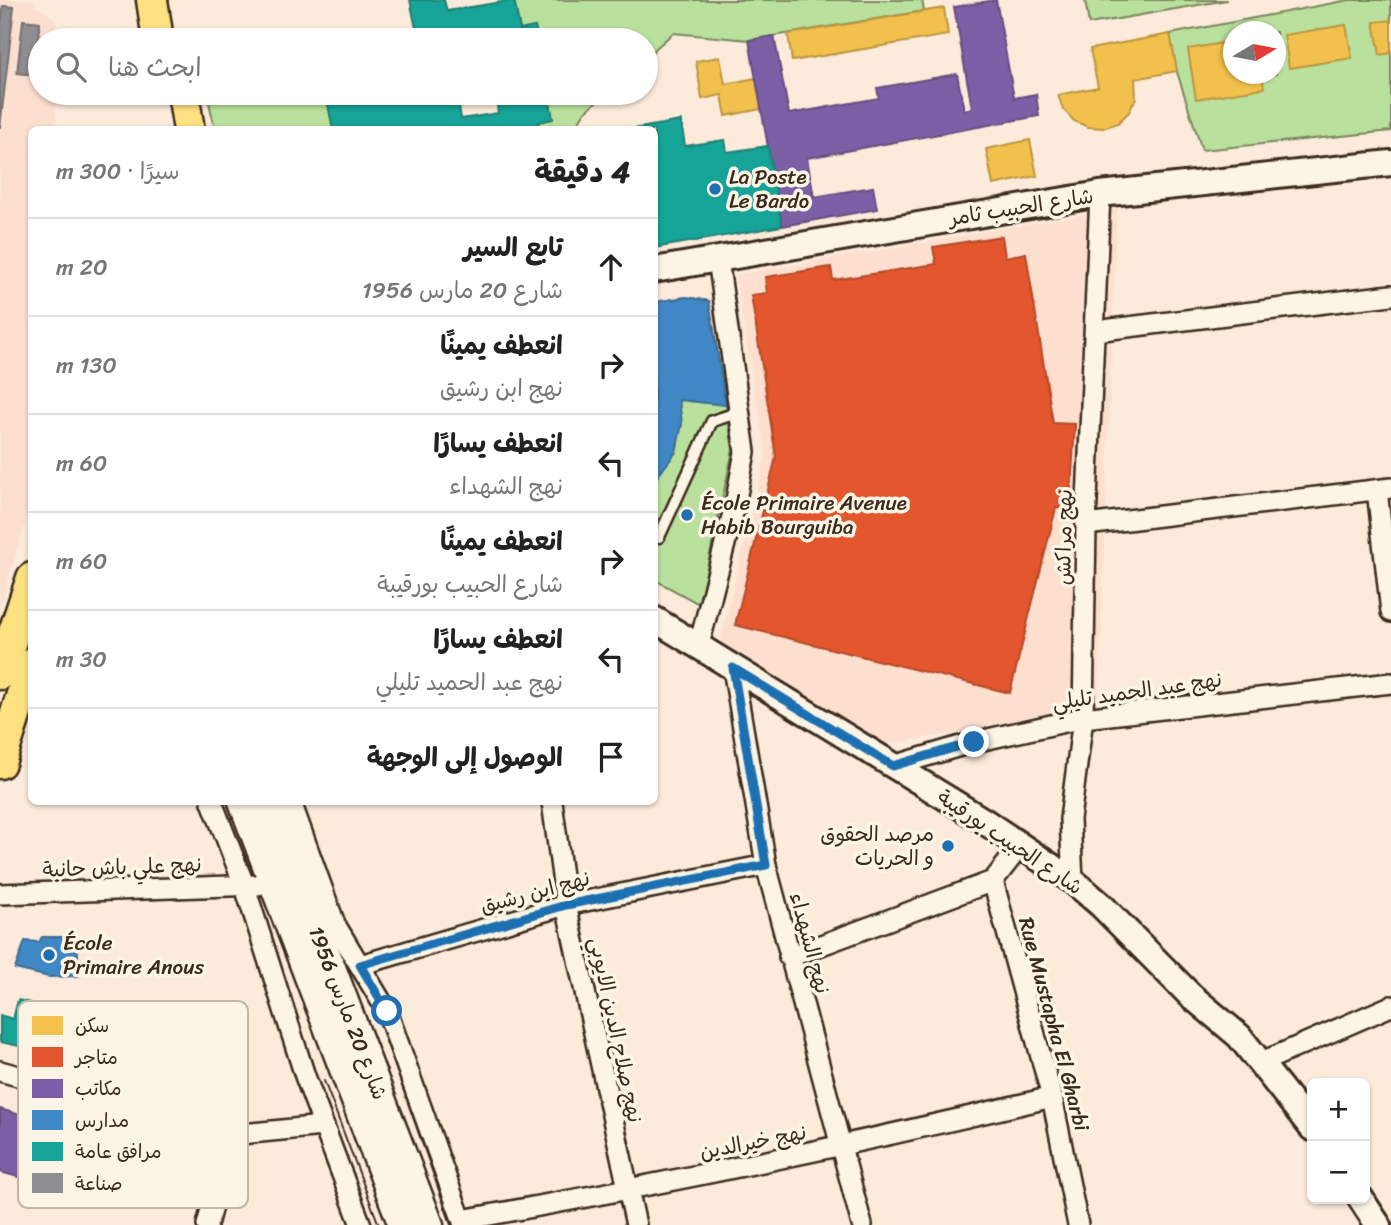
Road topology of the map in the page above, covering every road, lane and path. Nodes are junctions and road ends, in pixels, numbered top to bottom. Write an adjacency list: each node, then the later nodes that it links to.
1 (152, 0): 3 (main road)
2 (166, 0): 4 (main road)
3 (156, 28)
4 (170, 28)
5 (168, 105): 7 (main road)
6 (185, 105): 8 (main road)
7 (171, 126)
8 (188, 126)
9 (1391, 163): 10 (street, شارع الحبيب ثامر)
10 (1100, 194): 11 (street, شارع الحبيب ثامر); 14 (street, نهج مراكش)
11 (718, 258): 12 (street, شارع الحبيب ثامر); 15 (street)
12 (658, 269)
13 (1391, 295): 14 (street)
14 (1095, 331): 17 (street, نهج مراكش)
15 (740, 412): 18 (lane); 22 (street)
16 (1384, 489): 17 (street); 20 (street)
17 (1086, 525): 27 (street, نهج مراكش)
18 (659, 537)
19 (28, 590): 24 (main road)
20 (1391, 612)
21 (658, 621): 22 (street, شارع الحبيب بورقيبة)
22 (699, 645): 23 (street, شارع الحبيب بورقيبة)
23 (733, 668): 29 (street, شارع الحبيب بورقيبة); 36 (street, نهج الشهداء)
24 (0, 674)
25 (28, 676): 28 (main road)
26 (1391, 683): 27 (street, نهج عبد الحميد تليلي)
27 (1083, 718): 29 (street, نهج عبد الحميد تليلي); 38 (street, نهج مراكش)
28 (0, 763)
29 (893, 766): 35 (street, شارع الحبيب بورقيبة)
30 (213, 805): 40 (street)
31 (244, 805): 39 (main road)
32 (269, 805): 39 (main road, شارع 20 مارس 1956)
33 (292, 805): 44 (street, شارع 20 مارس 1956)
34 (552, 805): 42 (street, نهج صلاح الدين الايوبي)
35 (1021, 845): 37 (street); 38 (street, شارع الحبيب بورقيبة)
36 (766, 865): 42 (street, نهج ابن رشيق); 43 (street, نهج الشهداء)
37 (993, 881): 43 (street); 49 (street, Rue Mustapha El Gharbi)
38 (1073, 881): 46 (street, شارع الحبيب بورقيبة)
39 (286, 882): 40 (street, نهج علي باش حانبة); 60 (main road, شارع 20 مارس 1956); 61 (main road, شارع 20 مارس 1956)
40 (246, 887): 41 (street, نهج علي باش حانبة); 51 (street)
41 (0, 894)
42 (566, 905): 44 (street, نهج ابن رشيق); 54 (street, نهج صلاح الدين الايوبي)
43 (789, 957): 53 (street, نهج الشهداء)
44 (360, 965): 57 (street, شارع 20 مارس 1956)
45 (1391, 1006): 46 (street)
46 (1262, 1062): 50 (street, شارع الحبيب بورقيبة)
47 (0, 1071): 48 (street)
48 (18, 1076)
49 (1052, 1097): 53 (street, نهج خيرالدين); 64 (street, Rue Mustapha El Gharbi)
50 (1307, 1121)
51 (323, 1126): 52 (street); 59 (street)
52 (248, 1133)
53 (843, 1147): 54 (street, نهج خيرالدين); 63 (street, نهج الشهداء)
54 (627, 1191): 57 (street, نهج خيرالدين); 62 (street, نهج صلاح الدين الايوبي)
55 (1364, 1204): 65 (street)
56 (212, 1208): 58 (street)
57 (462, 1222)
58 (207, 1225)
59 (361, 1225)
60 (403, 1225)
61 (429, 1225)
62 (636, 1225)
63 (862, 1225)
64 (1078, 1225)
65 (1378, 1225)

